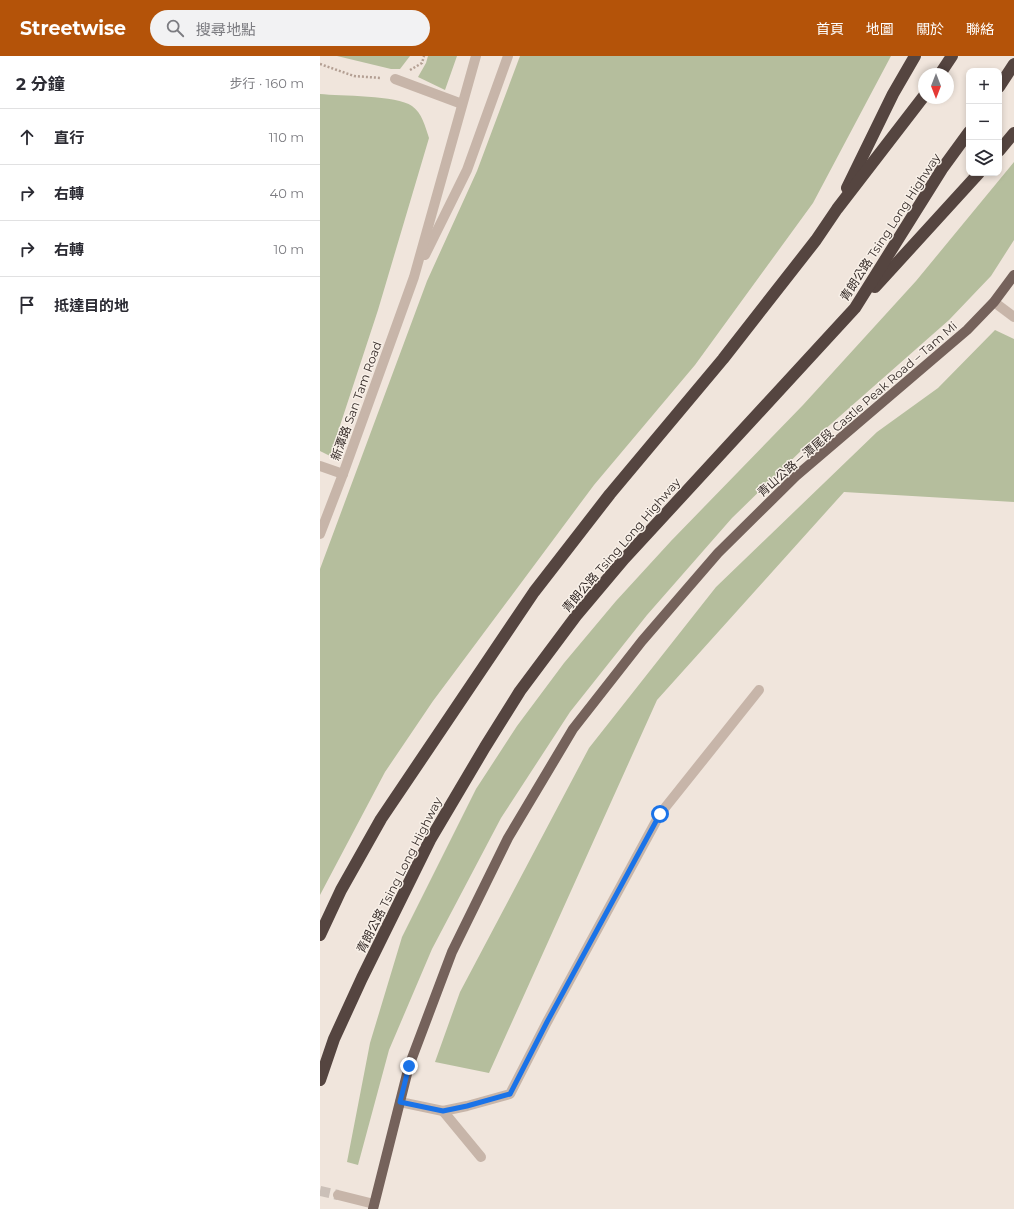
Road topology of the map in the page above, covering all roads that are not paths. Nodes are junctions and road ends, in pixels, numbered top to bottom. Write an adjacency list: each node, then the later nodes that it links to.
1 (476, 56): 9 (street, 新潭路 San Tam Road)
2 (508, 56): 17 (street, 新潭路 San Tam Road)
3 (915, 56): 15 (highway)
4 (952, 56): 6 (highway)
5 (1014, 64): 8 (highway)
6 (944, 68)
7 (395, 79): 9 (street)
8 (1002, 82)
9 (462, 104): 17 (street, 新潭路 San Tam Road)
10 (918, 104): 15 (highway)
11 (1014, 133): 13 (highway)
12 (966, 136): 19 (highway, 青朗公路 Tsing Long Highway)
13 (1002, 147)
14 (976, 176): 19 (highway)
15 (837, 209): 25 (highway)
16 (1014, 275): 18 (main road, 青山公路－潭尾段 Castle Peak Road – Tam Mi)
17 (414, 277): 22 (street, 新潭路 San Tam Road)
18 (994, 302): 20 (street); 27 (main road, 青山公路－潭尾段 Castle Peak Road – Tam Mi)
19 (855, 308): 26 (highway, 青朗公路 Tsing Long Highway)
20 (1014, 316)
21 (320, 466): 22 (street)
22 (343, 474): 23 (street, 新潭路 San Tam Road)
23 (320, 534)
24 (759, 690): 28 (street)
25 (320, 935)
26 (320, 1080)
27 (400, 1102): 28 (street); 31 (main road, 青山公路－潭尾段 Castle Peak Road – Tam Mi)
28 (443, 1111): 29 (street)
29 (481, 1157)
30 (338, 1195): 31 (street)
31 (373, 1207)

